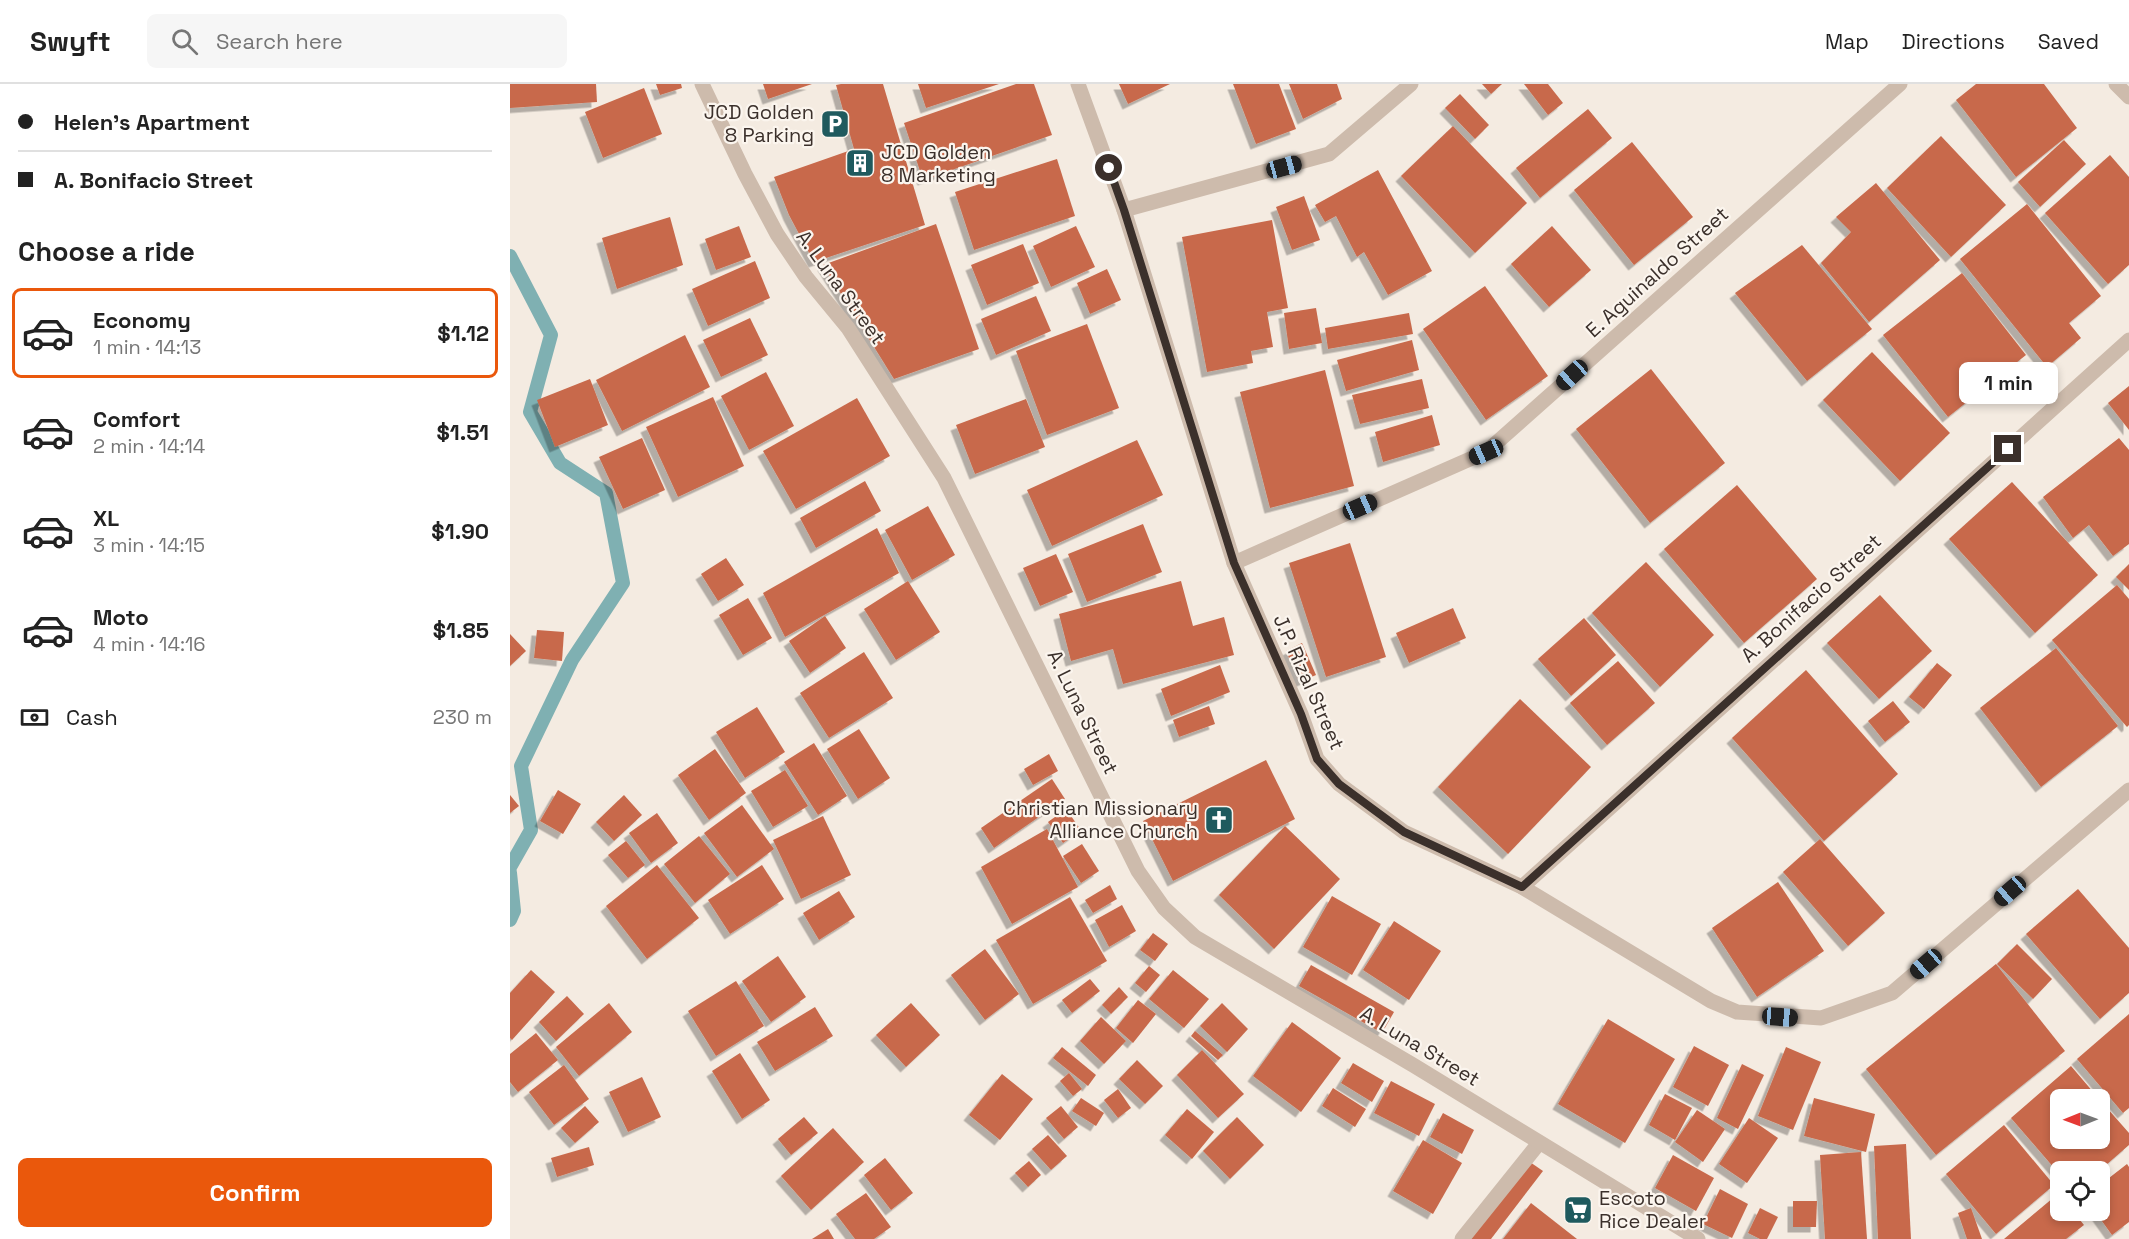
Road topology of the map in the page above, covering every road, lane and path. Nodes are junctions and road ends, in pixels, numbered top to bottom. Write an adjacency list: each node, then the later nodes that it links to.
1 (702, 84): 12 (street, A. Luna Street)
2 (1078, 84): 7 (street, J.P. Rizal Street)
3 (1411, 84): 7 (street)
4 (1900, 84): 9 (street, E. Aguinaldo Street)
5 (2116, 84): 6 (street)
6 (2129, 97)
7 (1124, 210): 9 (street, J.P. Rizal Street)
8 (2129, 340): 11 (street, A. Bonifacio Street)
9 (1234, 563): 11 (street, J.P. Rizal Street)
10 (2129, 790): 11 (street, J.P. Rizal Street)
11 (1522, 887)
12 (1539, 1143): 13 (street); 14 (street, A. Luna Street)
13 (1462, 1239)
14 (1698, 1239)

